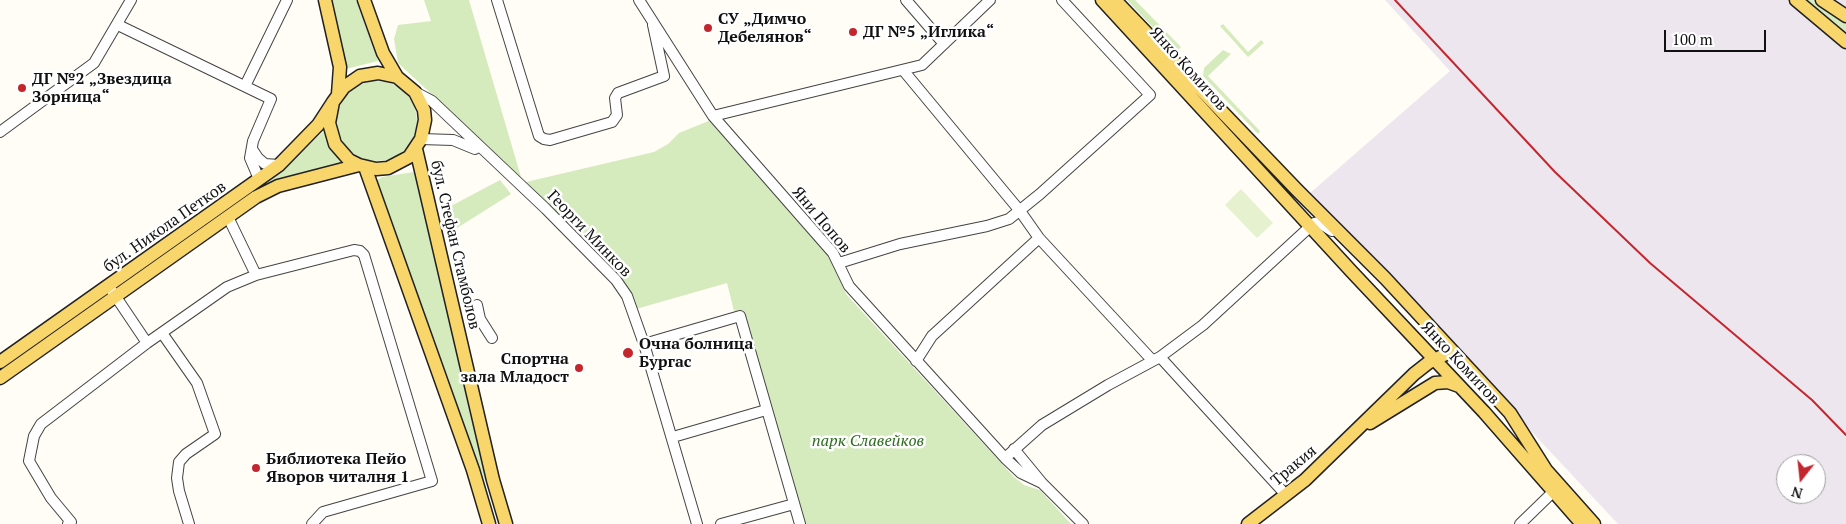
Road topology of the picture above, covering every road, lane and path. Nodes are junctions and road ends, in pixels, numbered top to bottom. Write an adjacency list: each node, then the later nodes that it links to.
1 (131, 0): 16 (street)
2 (287, 0): 21 (street)
3 (325, 0): 23 (main road)
4 (364, 0): 20 (main road)
5 (497, 0): 15 (street)
6 (638, 0): 15 (street, Яни Попов)
7 (906, 0): 18 (street)
8 (990, 0): 18 (street)
9 (1062, 0): 32 (street)
10 (1102, 0): 34 (main road, Янко Комитов)
11 (1115, 0): 35 (main road, Янко Комитов)
12 (1796, 0): 17 (main road)
13 (1822, 0): 14 (main road)
14 (1846, 16)
15 (653, 22): 24 (street, Яни Попов)
16 (118, 25): 21 (street); 25 (street)
17 (1846, 42)
18 (944, 44): 19 (street)
19 (903, 70): 24 (street); 32 (street)
20 (397, 77): 22 (main road); 23 (main road)
21 (245, 86): 27 (street)
22 (415, 92): 26 (main road); 28 (street, Георги Минков)
23 (335, 98): 29 (main road, бул. Никола Петков); 30 (main road)
24 (713, 116): 38 (street, Яни Попов)
25 (0, 132)
26 (419, 144): 28 (street, Георги Минков); 30 (main road); 71 (main road, бул. Стефан Стамболов)
27 (252, 149): 29 (street); 31 (street)
28 (485, 154): 48 (street, Георги Минков)
29 (279, 165): 31 (main road, бул. Никола Петков)
30 (362, 166): 33 (main road, бул. Никола Петков); 70 (main road)
31 (259, 180): 41 (main road, бул. Никола Петков)
32 (1020, 211): 36 (street); 38 (street)
33 (228, 217): 40 (street); 42 (main road, бул. Никола Петков)
34 (1310, 227): 35 (street, Янко Комитов); 39 (main road, Янко Комитов); 50 (street)
35 (1341, 234): 37 (main road, Янко Комитов)
36 (1038, 238): 50 (street); 51 (street)
37 (1369, 262): 39 (main road); 49 (main road, Янко Комитов)
38 (839, 263): 51 (street, Яни Попов)
39 (1352, 272): 46 (main road, Янко Комитов)
40 (256, 275): 44 (street); 69 (street)
41 (109, 286): 42 (street); 52 (main road, бул. Никола Петков)
42 (116, 298): 47 (street); 55 (main road, бул. Никола Петков)
43 (477, 305): 45 (street)
44 (162, 333): 47 (street); 68 (street)
45 (492, 338)
46 (1416, 339): 53 (main road, Янко Комитов); 54 (main road)
47 (147, 343): 67 (street)
48 (644, 344): 58 (street); 60 (street, Георги Минков)
49 (1452, 351): 53 (main road); 79 (main road, Янко Комитов)
50 (1156, 359): 61 (street); 65 (street)
51 (916, 361): 62 (street, Яни Попов)
52 (0, 362)
53 (1438, 363): 54 (main road, Тракия); 56 (main road, Янко Комитов); 57 (main road)
54 (1414, 374): 59 (main road, Тракия)
55 (0, 378)
56 (1459, 386): 57 (main road); 64 (main road, Янко Комитов)
57 (1415, 393): 59 (main road, Тракия)
58 (766, 410): 60 (street); 66 (street)
59 (1359, 429): 65 (main road, Тракия)
60 (673, 437): 72 (street, Георги Минков)
61 (1014, 449): 62 (street); 63 (street, Яни Попов)
62 (1005, 458): 63 (street, Яни Попов)
63 (1042, 483): 75 (street, Яни Попов)
64 (1553, 492): 77 (street); 78 (main road, Янко Комитов)
65 (1286, 495): 76 (main road, Тракия)
66 (794, 504): 73 (street); 74 (street)
67 (68, 524)
68 (190, 524)
69 (312, 524)
70 (489, 524)
71 (506, 524)
72 (697, 524)
73 (721, 524)
74 (800, 524)
75 (1083, 524)
76 (1248, 524)
77 (1520, 524)
78 (1582, 524)
79 (1594, 524)

